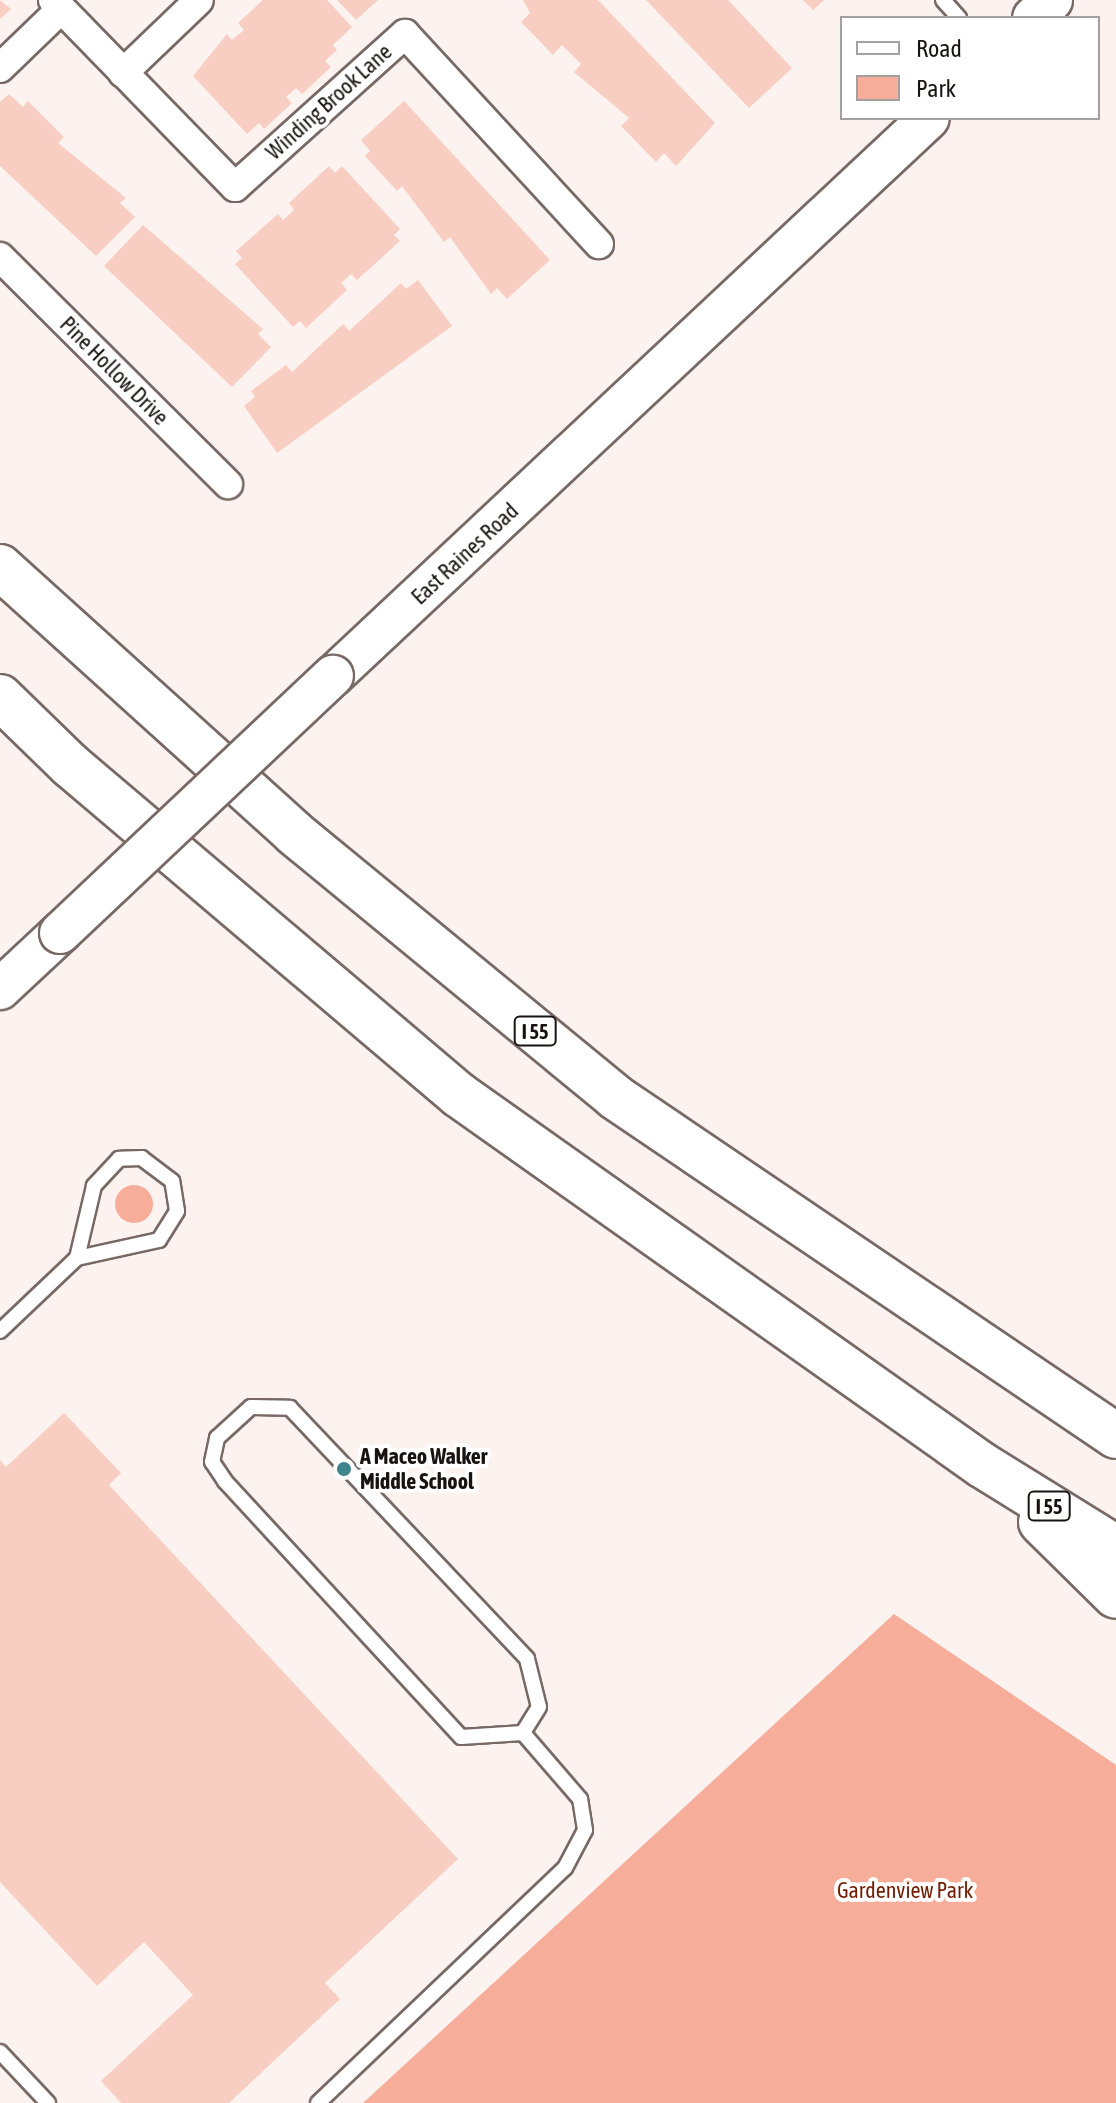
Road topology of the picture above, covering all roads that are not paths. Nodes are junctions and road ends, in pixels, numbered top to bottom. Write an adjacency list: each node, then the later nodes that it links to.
1 (199, 0): 8 (street)
2 (943, 0): 5 (lane)
3 (1052, 0): 6 (main road)
4 (57, 4): 7 (street); 8 (street, Winding Brook Lane)
5 (957, 16)
6 (1035, 16)
7 (0, 68)
8 (123, 73): 10 (street, Winding Brook Lane)
9 (927, 120): 15 (main road, East Raines Road, bridge)
10 (599, 244)
11 (0, 257): 12 (street, Pine Hollow Drive)
12 (228, 484)
13 (0, 567): 18 (highway, I 55)
14 (0, 697): 19 (highway, I 55)
15 (0, 989)
16 (77, 1258): 16 (lane); 17 (lane)
17 (0, 1331)
18 (1116, 1436)
19 (982, 1465): 20 (highway, I 55); 21 (highway)
20 (1116, 1548)
21 (1116, 1596)
22 (523, 1733): 22 (lane); 25 (lane)
23 (0, 2052): 24 (lane)
24 (48, 2103)
25 (318, 2103)

